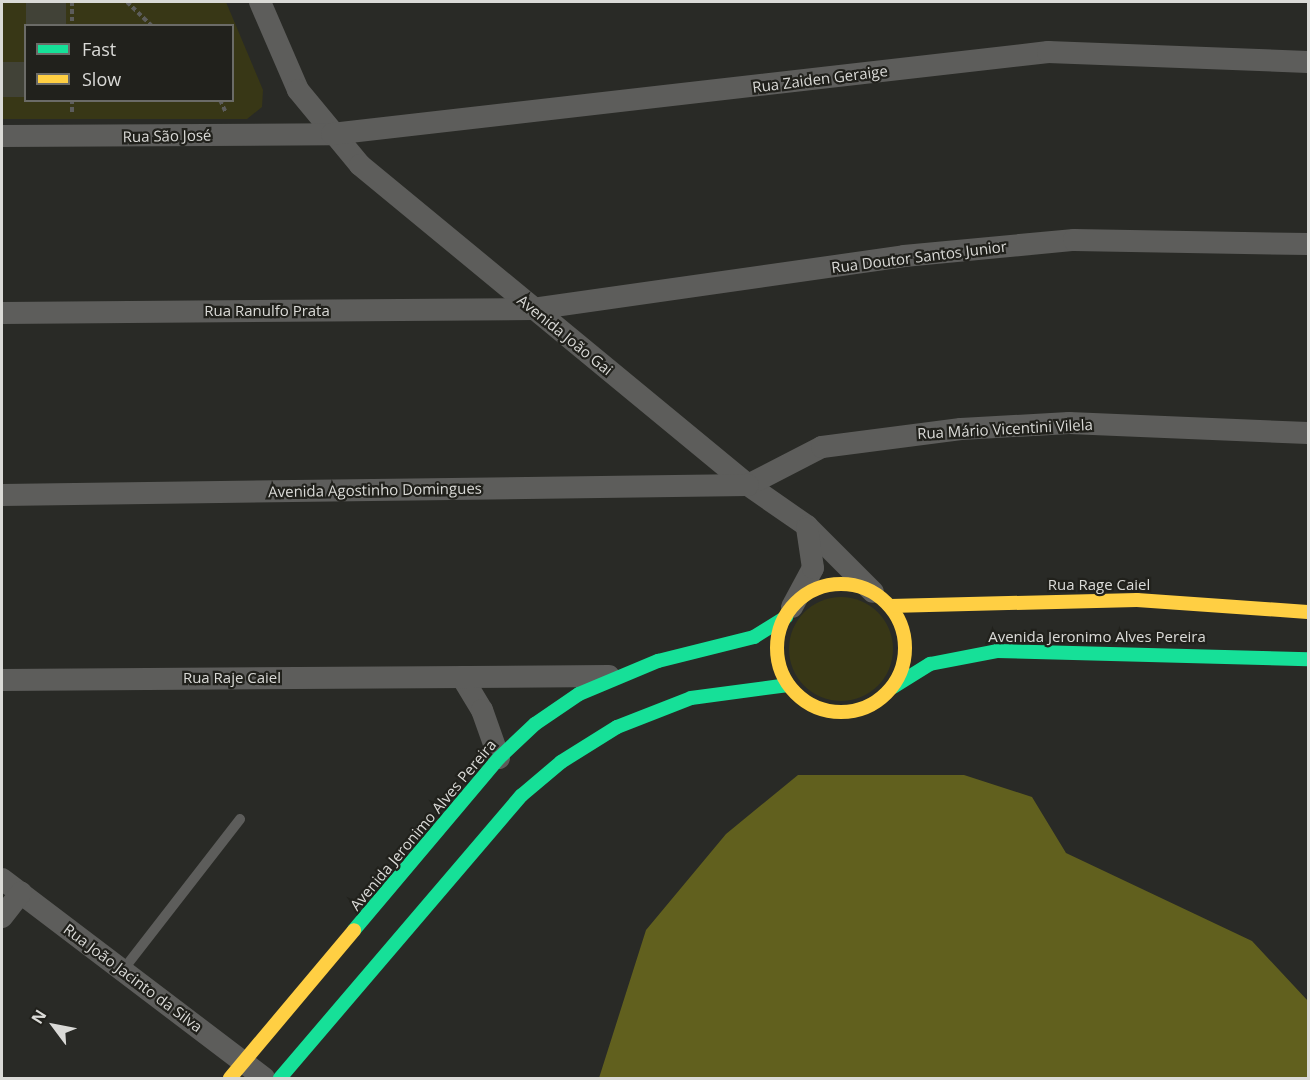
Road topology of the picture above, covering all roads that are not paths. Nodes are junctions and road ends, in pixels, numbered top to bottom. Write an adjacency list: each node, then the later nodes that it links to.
1 (260, 2): 3 (street, Avenida João Gai)
2 (1308, 62): 3 (street, Rua Zaiden Geraige)
3 (332, 134): 4 (street, Rua São José); 6 (street, Avenida João Gai)
4 (2, 136)
5 (1308, 244): 6 (street, Rua Doutor Santos Junior)
6 (533, 309): 7 (street, Rua Ranulfo Prata); 9 (street, Avenida João Gai)
7 (2, 313)
8 (1308, 434): 9 (street, Rua Mário Vicentini Vilela)
9 (748, 485): 10 (street, Avenida Agostinho Domingues); 11 (street, Avenida João Gai)
10 (2, 495)
11 (807, 526): 12 (street, Avenida João Gai); 13 (street)
12 (881, 599): 13 (main road); 14 (main road, Rua Rage Caiel); 20 (main road)
13 (789, 612): 16 (main road, Avenida Jeronimo Alves Pereira); 19 (main road)
14 (1308, 612)
15 (1308, 659): 20 (main road, Avenida Jeronimo Alves Pereira)
16 (622, 676): 17 (street, Rua Raje Caiel); 21 (main road, Avenida Jeronimo Alves Pereira)
17 (462, 677): 18 (street, Rua Raje Caiel); 21 (street)
18 (2, 680)
19 (788, 685): 20 (main road); 29 (main road)
20 (893, 687)
21 (499, 758): 27 (main road, Avenida Jeronimo Alves Pereira)
22 (240, 819): 26 (lane)
23 (2, 879): 24 (street, Rua João Jacinto da Silva)
24 (21, 893): 25 (street); 26 (street, Rua João Jacinto da Silva)
25 (2, 916)
26 (123, 970): 27 (street, Rua João Jacinto da Silva)
27 (236, 1070): 28 (street, Rua João Jacinto da Silva)
28 (264, 1078)
29 (280, 1078)

